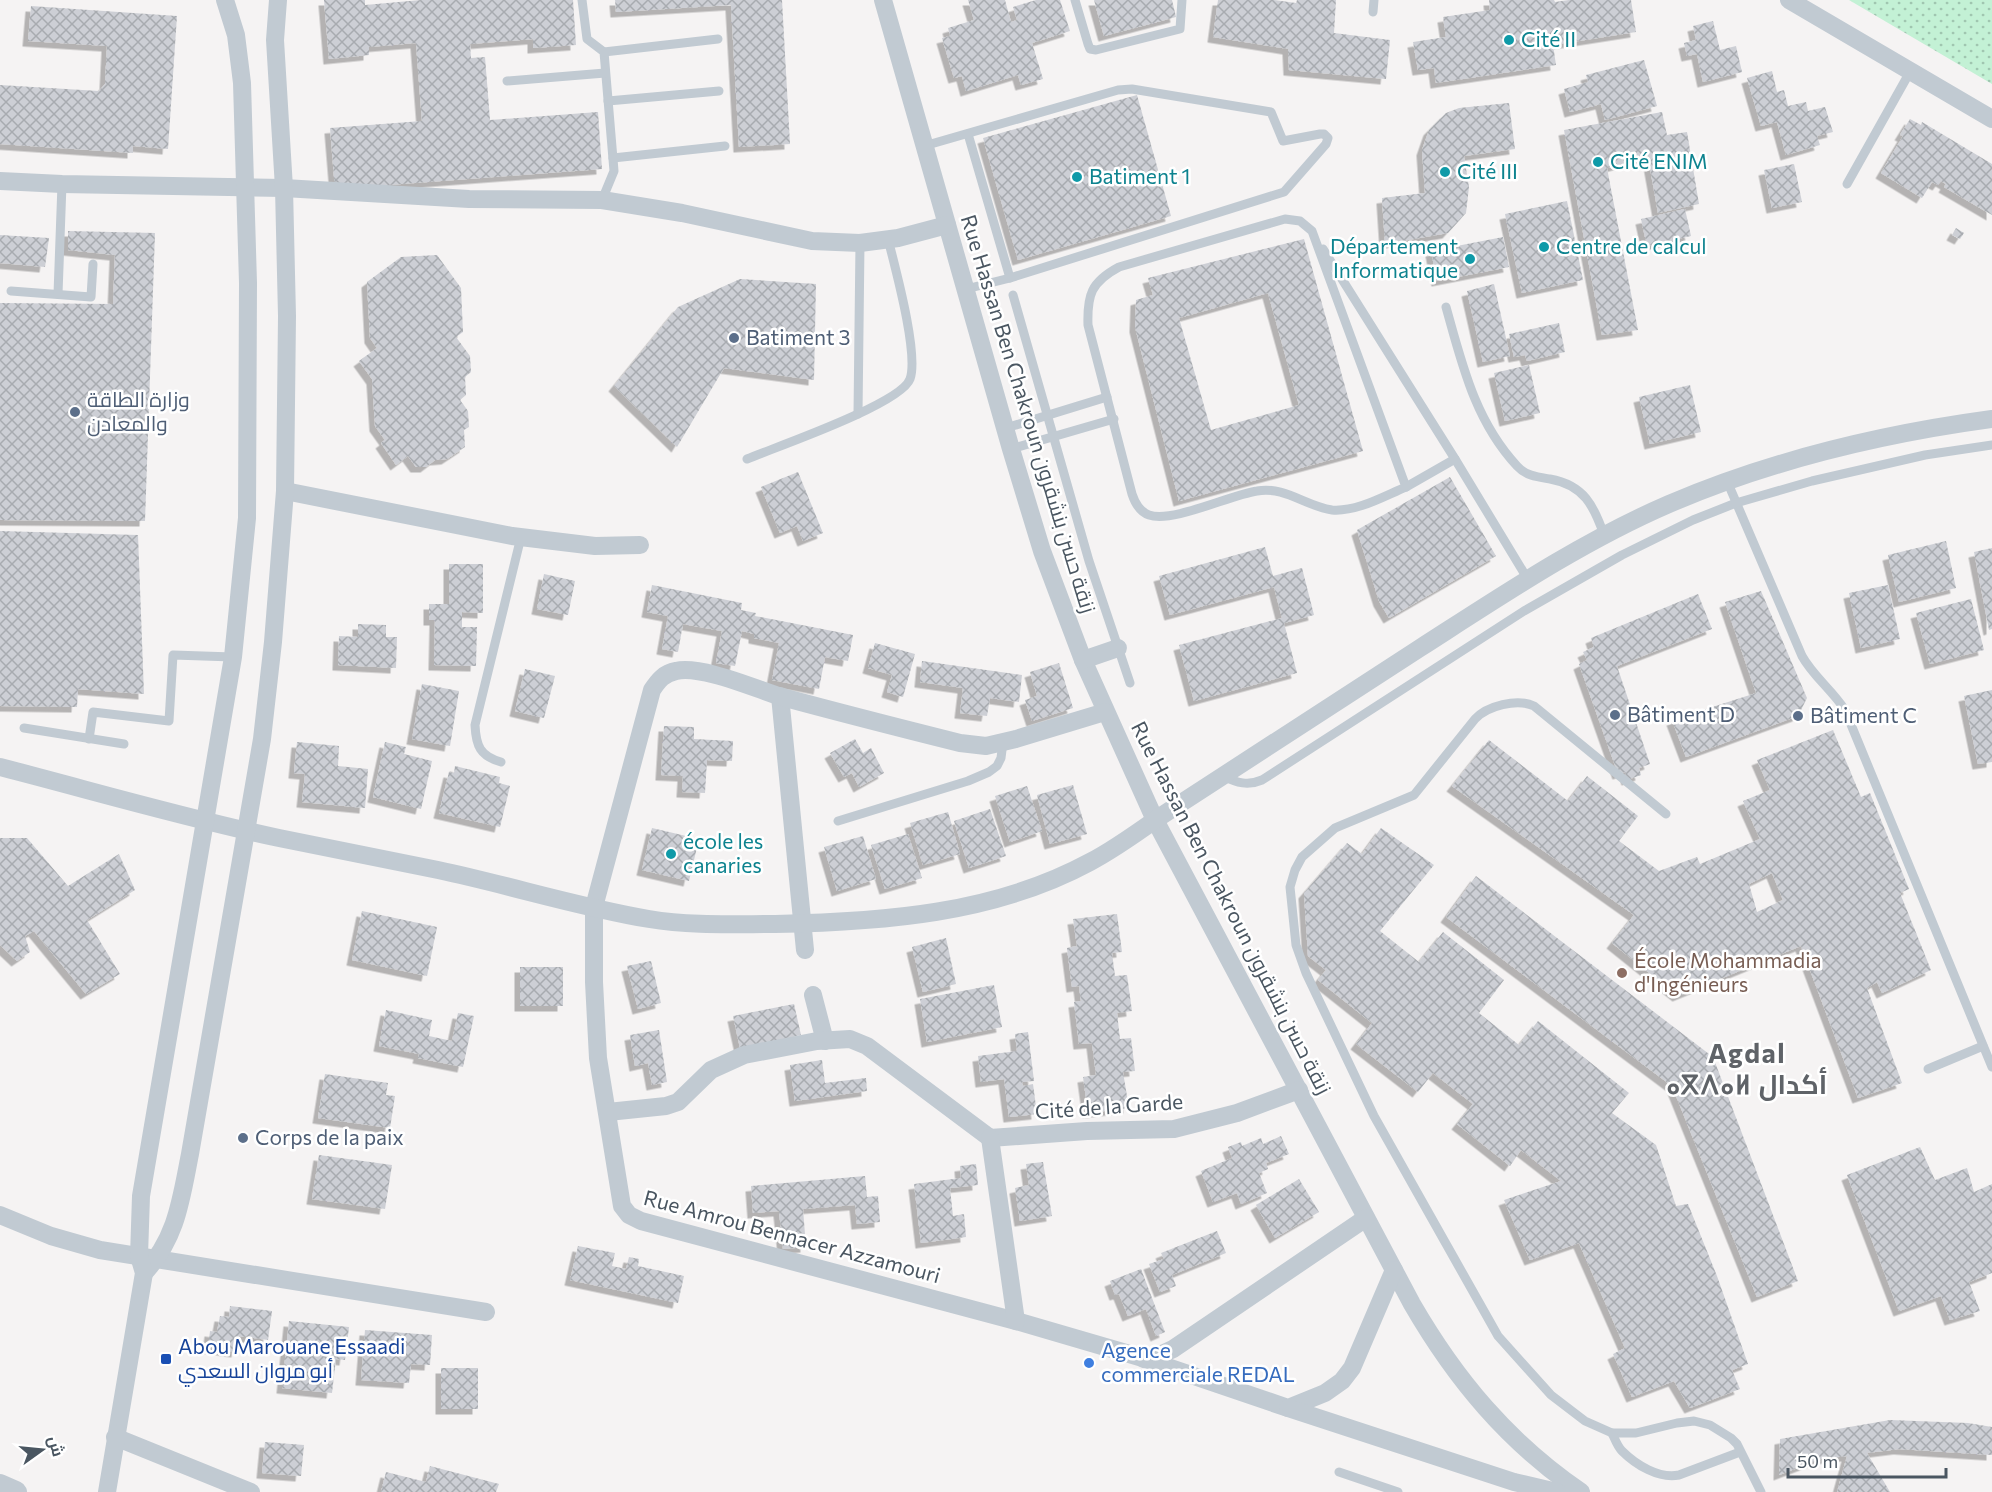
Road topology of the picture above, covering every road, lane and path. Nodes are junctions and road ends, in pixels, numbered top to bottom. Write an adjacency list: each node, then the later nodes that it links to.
1 (225, 0): 25 (street)
2 (278, 0): 26 (street)
3 (582, 0): 11 (lane)
4 (883, 0): 20 (street, Rue Hassan Ben Chakroun زنقة حسن بنشقرون)
5 (1075, 0): 6 (lane)
6 (1182, 0)
7 (1374, 0): 9 (lane)
8 (1789, 0): 12 (street)
9 (1372, 12)
10 (718, 39): 11 (lane)
11 (604, 52): 13 (lane)
12 (1911, 70): 17 (street); 24 (lane)
13 (605, 73): 14 (lane); 16 (lane)
14 (507, 81)
15 (719, 91): 16 (lane)
16 (608, 101): 21 (lane)
17 (1992, 120)
18 (968, 134): 20 (lane); 33 (lane); 33 (lane)
19 (725, 146): 21 (lane)
20 (924, 146): 28 (street, Rue Hassan Ben Chakroun زنقة حسن بنشقرون)
21 (613, 158): 27 (lane)
22 (0, 181): 23 (street)
23 (62, 184): 25 (street); 36 (lane)
24 (1847, 184)
25 (245, 187): 26 (street); 59 (street)
26 (285, 188): 27 (street); 52 (street)
27 (602, 200): 31 (street)
28 (947, 225): 30 (street); 34 (street, Rue Hassan Ben Chakroun زنقة حسن بنشقرون)
29 (1312, 231): 39 (lane); 49 (lane); 51 (lane)
30 (888, 239): 31 (street); 40 (lane)
31 (860, 243): 40 (lane)
32 (93, 264): 36 (lane)
33 (1010, 278): 34 (lane)
34 (966, 290): 44 (street, Rue Hassan Ben Chakroun زنقة حسن بنشقرون)
35 (11, 291): 36 (lane)
36 (58, 294)
37 (1013, 295): 41 (lane)
38 (1446, 307): 54 (lane)
39 (1107, 397): 41 (lane); 42 (lane)
40 (858, 414): 48 (lane)
41 (1048, 415): 44 (lane); 45 (lane)
42 (1114, 419): 45 (lane); 51 (lane)
43 (1992, 419): 50 (street)
44 (1006, 428): 47 (street, Rue Hassan Ben Chakroun زنقة حسن بنشقرون)
45 (1054, 436): 47 (lane); 58 (lane)
46 (1992, 445): 53 (lane)
47 (1011, 449): 60 (street, Rue Hassan Ben Chakroun زنقة حسن بنشقرون)
48 (747, 459)
49 (1455, 459): 51 (lane); 57 (lane)
50 (1727, 481): 53 (lane); 54 (street)
51 (1407, 487)
52 (285, 491): 55 (street); 75 (street)
53 (1736, 503): 70 (lane); 81 (lane)
54 (1604, 535): 57 (street)
55 (520, 537): 56 (street); 68 (lane)
56 (640, 545)
57 (1527, 579): 70 (street)
58 (1118, 648): 60 (street); 61 (lane)
59 (233, 657): 65 (lane); 72 (street)
60 (1083, 660): 63 (street, Rue Hassan Ben Chakroun زنقة حسن بنشقرون)
61 (1130, 683)
62 (780, 696): 66 (street, Rue Amrou Bennacer Azzamouri); 76 (street, Rue Amrou Bennacer Azzamouri); 77 (street)
63 (1105, 712): 66 (street, Rue Amrou Bennacer Azzamouri); 73 (street, Rue Hassan Ben Chakroun زنقة حسن بنشقرون)
64 (24, 728): 65 (lane)
65 (89, 738): 67 (lane)
66 (1003, 742): 74 (lane)
67 (124, 744)
68 (501, 762)
69 (0, 767): 72 (street)
70 (1223, 776): 73 (street)
71 (1666, 814): 96 (lane)
72 (205, 820): 75 (street); 90 (street)
73 (1155, 820): 77 (street); 84 (street, Rue Hassan Ben Chakroun زنقة حسن بنشقرون)
74 (838, 821)
75 (247, 830): 76 (street); 89 (street)
76 (594, 907): 77 (street); 85 (street, Rue Amrou Bennacer Azzamouri)
77 (802, 923): 78 (street)
78 (805, 950)
79 (813, 994): 80 (street)
80 (825, 1041): 85 (street); 86 (street)
81 (1983, 1046): 82 (lane); 83 (lane)
82 (1992, 1067)
83 (1928, 1069)
84 (1299, 1090): 86 (street, Cité de la Garde); 88 (street, Rue Hassan Ben Chakroun زنقة حسن بنشقرون)
85 (608, 1112): 93 (street, Rue Amrou Bennacer Azzamouri)
86 (990, 1137): 93 (street)
87 (0, 1215): 90 (street)
88 (1366, 1218): 91 (street, Rue Hassan Ben Chakroun زنقة حسن بنشقرون); 94 (street)
89 (158, 1258): 90 (street); 92 (street)
90 (142, 1265): 97 (street)
91 (1394, 1270): 95 (street); 106 (street, Rue Hassan Ben Chakroun زنقة حسن بنشقرون)
92 (486, 1312)
93 (1016, 1321): 94 (street, Rue Amrou Bennacer Azzamouri)
94 (1143, 1358): 95 (street, Rue Amrou Bennacer Azzamouri)
95 (1288, 1408): 105 (street, Rue Amrou Bennacer Azzamouri)
96 (1612, 1433): 98 (lane); 98 (lane)
97 (116, 1437): 102 (street); 103 (street)
98 (1740, 1452): 107 (lane)
99 (1339, 1472): 104 (lane)
100 (0, 1485): 101 (street)
101 (16, 1492)
102 (107, 1492)
103 (251, 1492)
104 (1398, 1492)
105 (1557, 1492)
106 (1581, 1492)
107 (1761, 1492)

